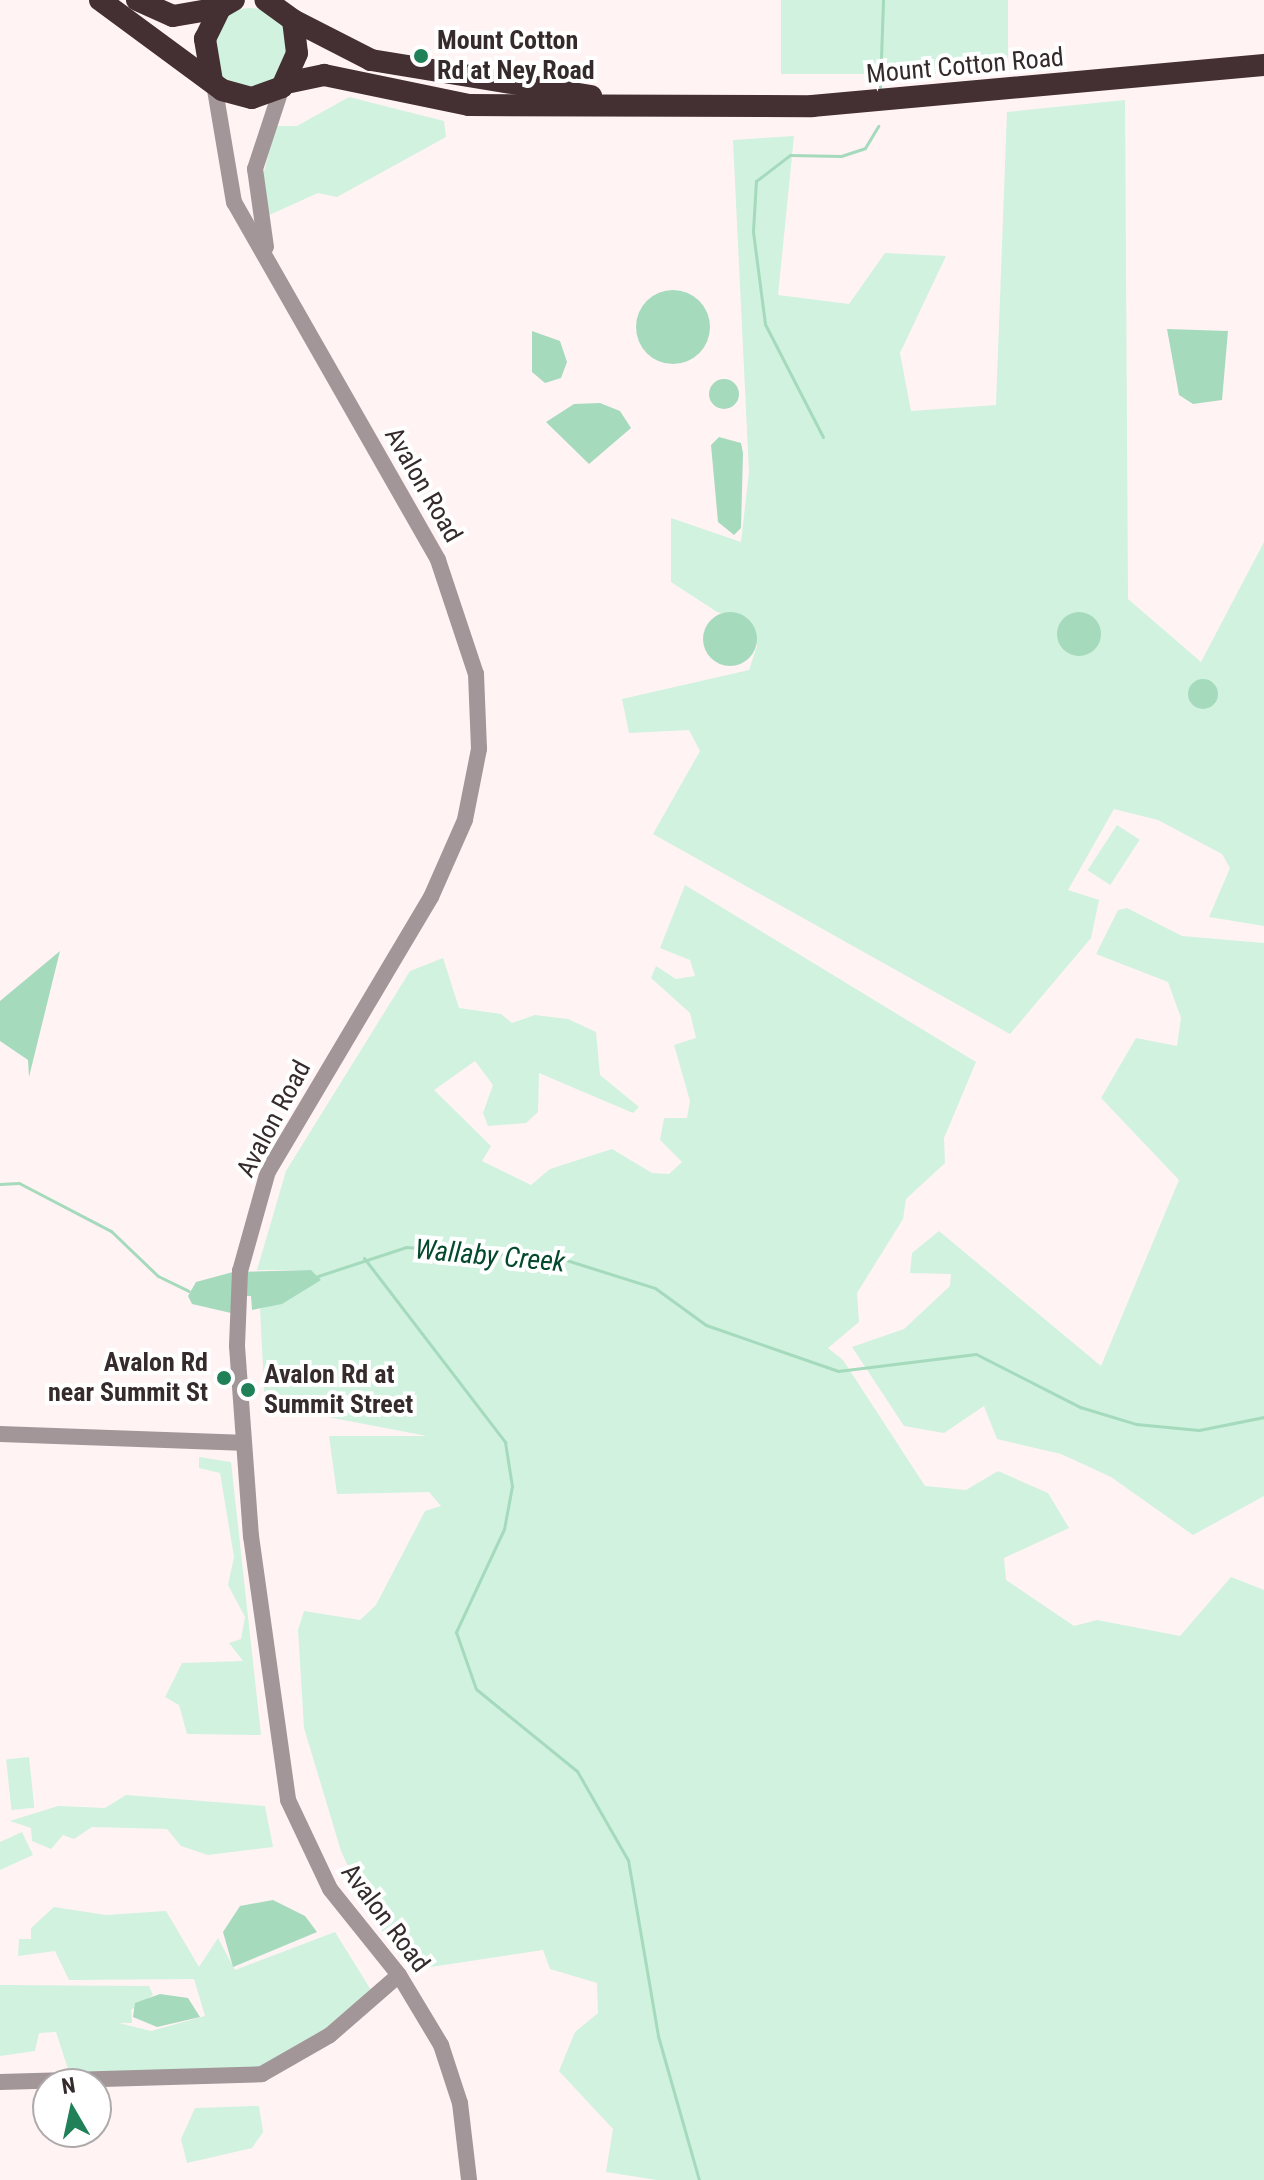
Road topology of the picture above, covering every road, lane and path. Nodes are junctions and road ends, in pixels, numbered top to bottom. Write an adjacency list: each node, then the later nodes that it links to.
1 (100, 0): 7 (highway)
2 (137, 0): 4 (highway)
3 (265, 0): 5 (highway, Mount Cotton Road)
4 (227, 4): 7 (highway)
5 (293, 20): 8 (highway); 9 (highway, Mount Cotton Road)
6 (1264, 65): 9 (highway, Mount Cotton Road)
7 (213, 83): 8 (highway, Mount Cotton Road); 10 (street, Avalon Road)
8 (284, 85): 9 (highway, Mount Cotton Road); 10 (street, Avalon Road)
9 (670, 106)
10 (268, 257): 12 (street, Avalon Road)
11 (0, 1434): 12 (street)
12 (241, 1443): 13 (street, Avalon Road)
13 (394, 1978): 14 (street); 15 (street, Avalon Road)
14 (0, 2082)
15 (469, 2180)

